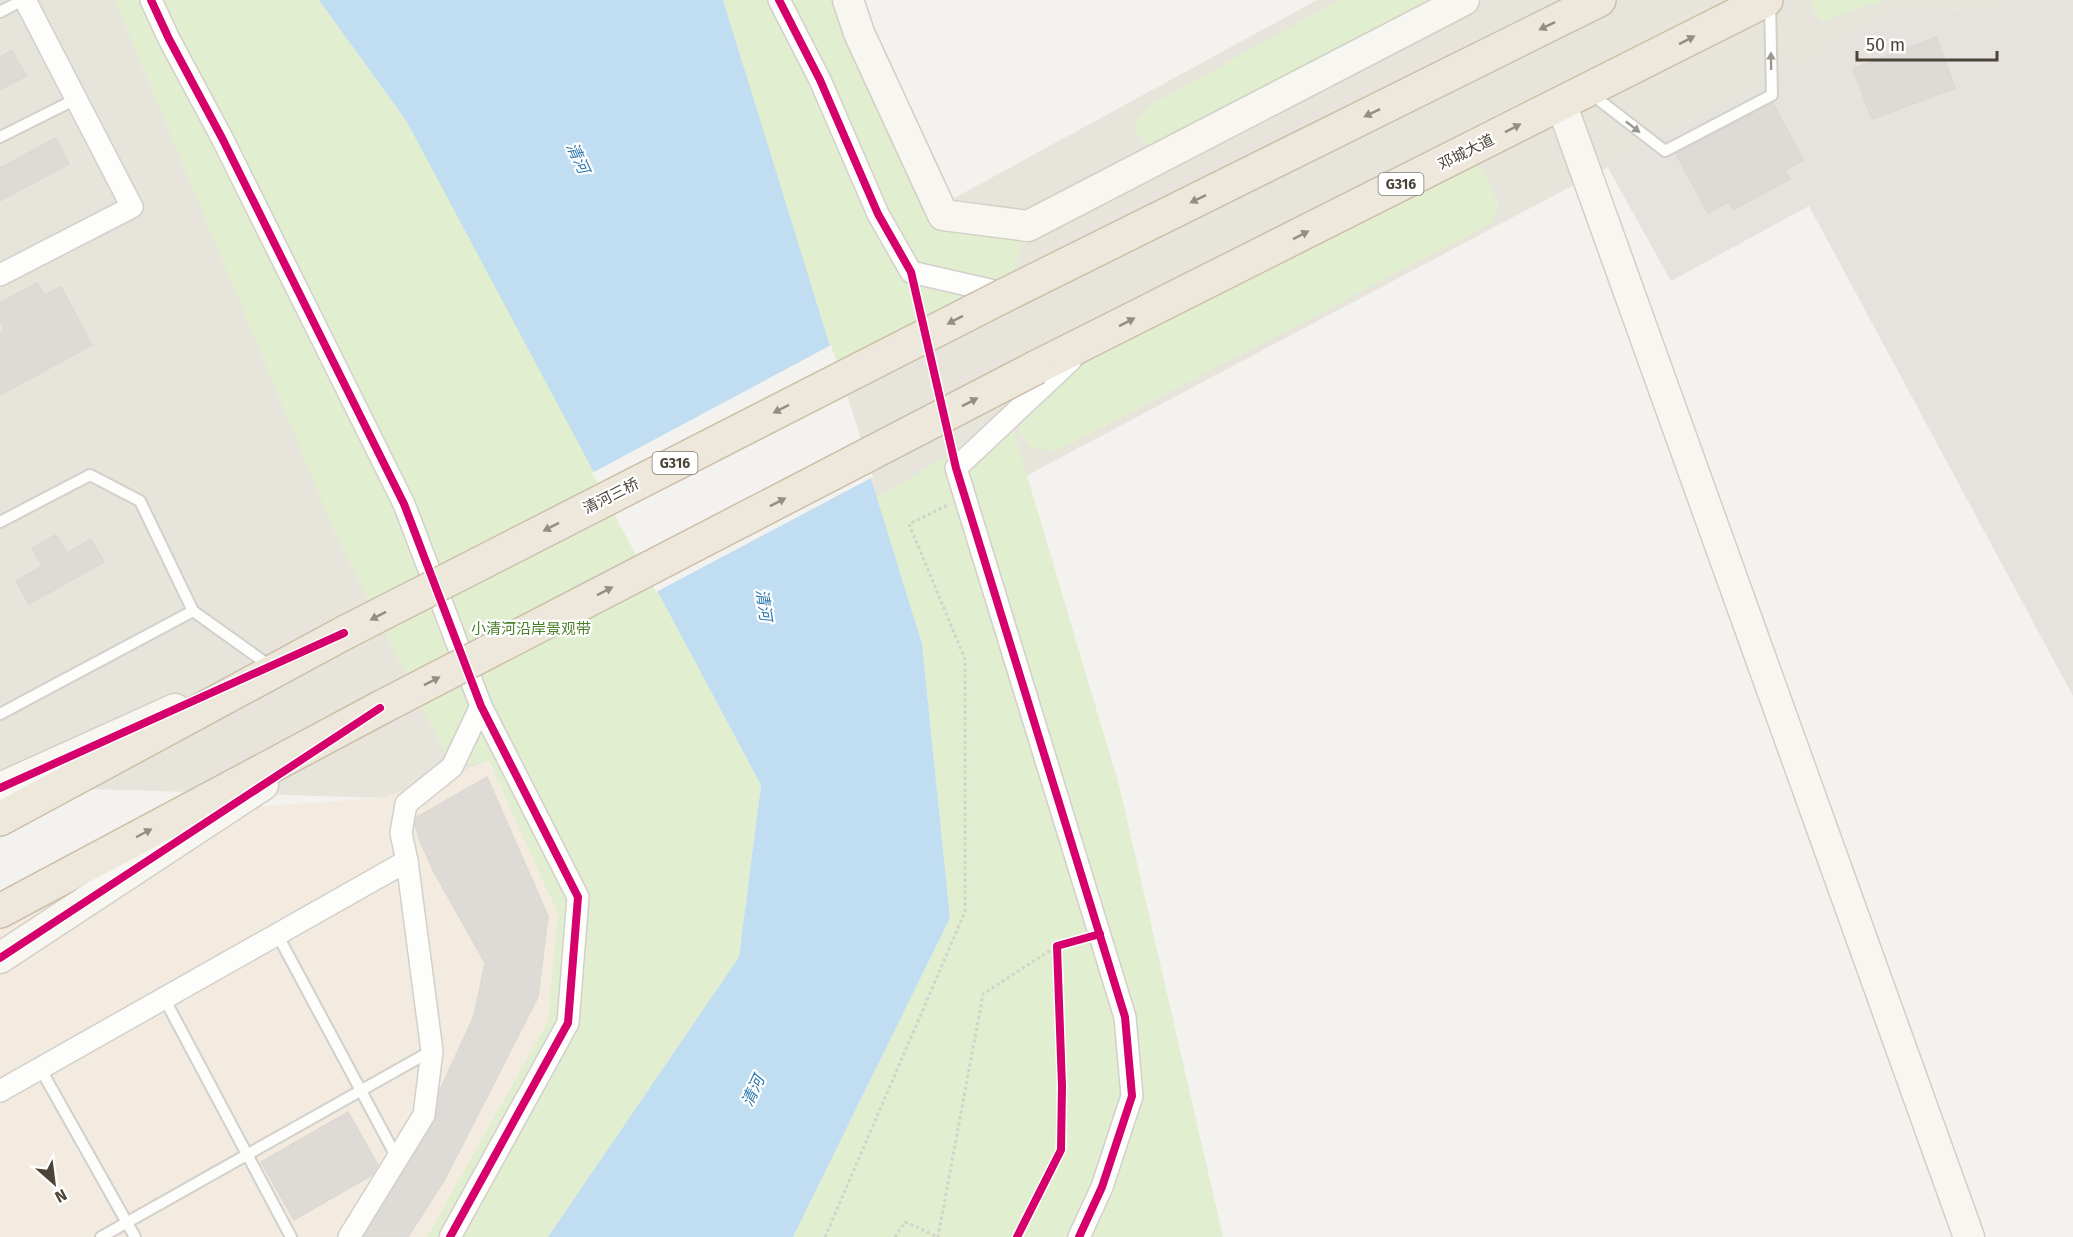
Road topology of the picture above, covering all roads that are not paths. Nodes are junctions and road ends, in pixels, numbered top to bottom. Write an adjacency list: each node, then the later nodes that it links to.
1 (24, 0): 9 (lane); 11 (street)
2 (151, 0): 20 (street)
3 (778, 0): 14 (street)
4 (849, 0): 5 (street)
5 (1464, 0)
6 (1599, 0): 14 (highway, G316, one-way to 14)
7 (1766, 0): 10 (highway, 邓城大道 / G316, one-way to 7)
8 (1770, 0): 10 (lane, one-way to 8)
9 (0, 12)
10 (1574, 97): 15 (highway, 邓城大道 / G316, one-way to 10); 47 (street)
11 (76, 99): 12 (lane); 13 (street)
12 (0, 137)
13 (0, 275)
14 (1007, 294): 18 (highway, 清河三桥 / G316, one-way to 18, bridge)
15 (1093, 339): 21 (highway, 邓城大道 / G316, one-way to 15, bridge); 46 (street)
16 (0, 522): 17 (lane)
17 (193, 611): 19 (lane); 22 (lane)
18 (344, 633): 19 (street); 24 (highway, G316)
19 (270, 666): 23 (street)
20 (481, 706): 28 (street); 45 (street)
21 (380, 708): 27 (highway, G316, one-way to 21); 32 (street)
22 (0, 714)
23 (0, 788)
24 (57, 788): 25 (highway, G316); 26 (highway)
25 (0, 819)
26 (0, 833)
27 (102, 856): 29 (highway); 30 (highway, G316)
28 (407, 861): 31 (street); 34 (street)
29 (0, 888)
30 (0, 910)
31 (277, 934): 33 (street); 36 (lane)
32 (0, 958)
33 (164, 998): 35 (street); 38 (lane)
34 (432, 1051): 36 (lane); 39 (street)
35 (40, 1068): 37 (street); 40 (lane)
36 (361, 1090): 38 (lane); 39 (lane)
37 (0, 1091)
38 (247, 1155): 40 (lane); 43 (lane)
39 (398, 1158): 44 (street)
40 (127, 1223): 41 (lane); 42 (lane)
41 (101, 1237)
42 (135, 1237)
43 (291, 1237)
44 (349, 1237)
45 (450, 1237)
46 (1079, 1237)
47 (1969, 1237)

